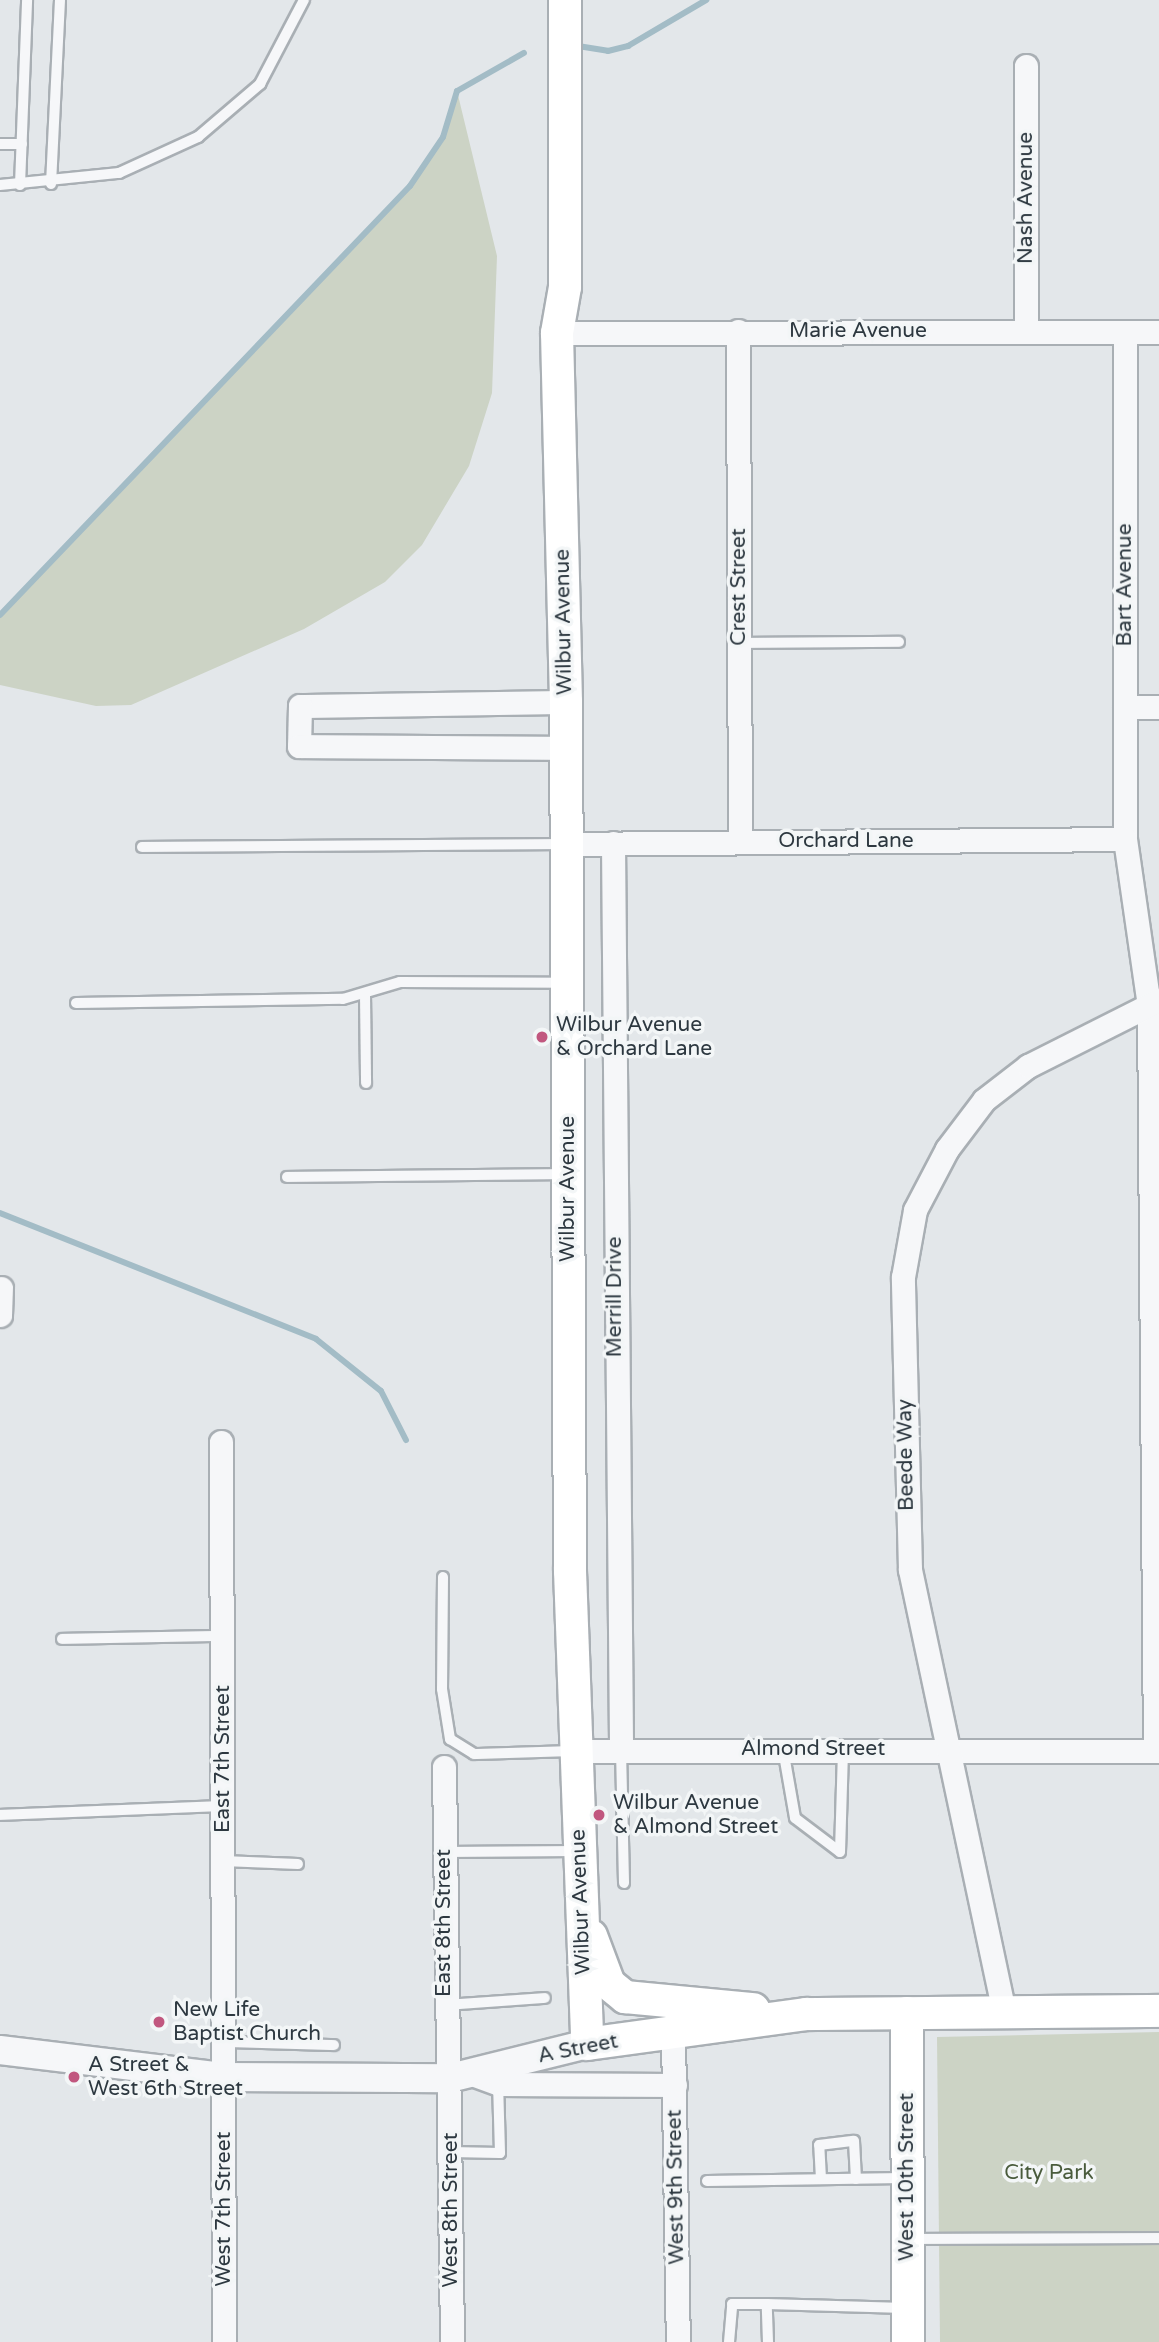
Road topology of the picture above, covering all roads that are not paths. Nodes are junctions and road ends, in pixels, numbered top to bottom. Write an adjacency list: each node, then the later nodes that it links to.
1 (27, 0): 8 (lane)
2 (60, 0): 9 (lane)
3 (304, 0): 9 (lane)
4 (543, 0): 16 (main road, Wilbur Avenue)
5 (565, 0): 16 (main road, Wilbur Avenue)
6 (1026, 66): 12 (street, Nash Avenue)
7 (0, 144): 8 (lane)
8 (22, 144): 10 (lane)
9 (51, 184): 10 (lane)
10 (20, 185): 11 (lane)
11 (0, 186)
12 (1026, 330): 13 (street, Marie Avenue); 14 (street, Marie Avenue)
13 (738, 331): 16 (street, Marie Avenue); 18 (street, Crest Street)
14 (1125, 332): 15 (street, Marie Avenue); 20 (street, Bart Avenue)
15 (1159, 332)
16 (556, 333): 19 (main road, Wilbur Avenue)
17 (899, 642): 18 (lane)
18 (739, 643): 24 (street, Crest Street)
19 (566, 702): 22 (main road, Wilbur Avenue); 22 (street)
20 (1125, 707): 21 (street); 23 (street, Bart Avenue)
21 (1159, 707)
22 (567, 748): 26 (main road, Wilbur Avenue)
23 (1125, 839): 24 (street, Orchard Lane); 31 (street, Bart Avenue)
24 (740, 842): 25 (street, Orchard Lane)
25 (613, 843): 26 (street, Orchard Lane); 44 (street, Merrill Drive)
26 (567, 844): 27 (lane); 28 (main road, Wilbur Avenue)
27 (142, 847)
28 (567, 983): 29 (lane); 33 (main road, Wilbur Avenue)
29 (365, 995): 30 (lane); 32 (lane)
30 (76, 1003)
31 (1154, 1003): 43 (street, Beede Way); 46 (street, Bart Avenue)
32 (366, 1083)
33 (568, 1174): 34 (lane); 45 (main road, Wilbur Avenue)
34 (287, 1177)
35 (1, 1288): 36 (street)
36 (0, 1315)
37 (221, 1442): 39 (street, East 7th Street)
38 (443, 1577): 45 (lane, Almond Street)
39 (222, 1636): 40 (lane); 48 (street, East 7th Street)
40 (62, 1639)
41 (783, 1749): 42 (street, Almond Street); 42 (lane); 44 (street, Almond Street)
42 (843, 1749): 43 (street, Almond Street)
43 (946, 1749): 46 (street, Almond Street); 59 (street, Beede Way)
44 (621, 1750): 45 (street, Almond Street); 54 (lane)
45 (576, 1751): 50 (main road, Wilbur Avenue)
46 (1157, 1751)
47 (444, 1767): 51 (street, East 8th Street)
48 (223, 1806): 49 (lane); 52 (street, East 7th Street)
49 (0, 1815)
50 (579, 1851): 51 (lane); 55 (main road, Wilbur Avenue)
51 (444, 1852): 57 (street, East 8th Street)
52 (223, 1861): 53 (lane); 63 (street, East 7th Street)
53 (298, 1864)
54 (624, 1883)
55 (581, 1897): 61 (main road); 64 (main road, Wilbur Avenue)
56 (545, 1998): 57 (lane)
57 (444, 2005): 68 (street, East 8th Street)
58 (1159, 2011): 59 (main road, A Street)
59 (1004, 2012): 60 (main road, A Street)
60 (907, 2013): 61 (main road, A Street); 72 (main road, West 10th Street)
61 (806, 2014): 62 (main road, A Street)
62 (673, 2033): 64 (main road, A Street); 70 (street, West 9th Street)
63 (224, 2042): 65 (lane); 69 (street, East 7th Street)
64 (587, 2044): 67 (street, A Street)
65 (334, 2045)
66 (0, 2050): 69 (street, A Street)
67 (498, 2075): 68 (street, A Street); 70 (street); 71 (lane)
68 (460, 2076): 69 (street, A Street); 71 (street, West 8th Street)
69 (224, 2077): 80 (street, West 7th Street)
70 (675, 2085): 82 (street, West 9th Street)
71 (451, 2152): 81 (street, West 8th Street)
72 (906, 2178): 74 (lane); 77 (main road, West 10th Street)
73 (821, 2179): 74 (lane); 74 (lane); 75 (lane)
74 (856, 2179)
75 (707, 2180)
76 (1159, 2238): 77 (lane)
77 (906, 2239): 79 (main road, West 10th Street)
78 (767, 2304): 79 (lane); 83 (lane); 84 (lane)
79 (907, 2308): 85 (main road, West 10th Street)
80 (224, 2342)
81 (452, 2342)
82 (678, 2342)
83 (730, 2342)
84 (768, 2342)
85 (908, 2342)

